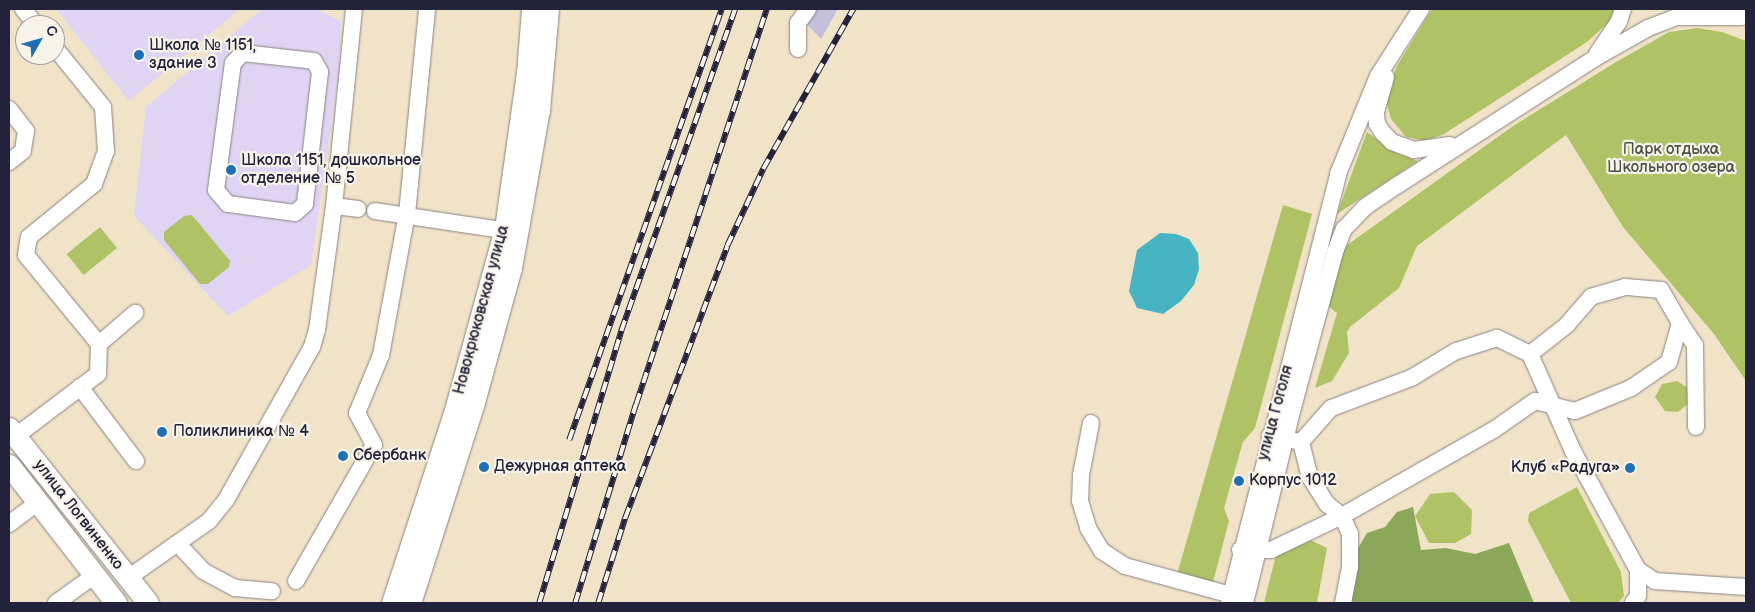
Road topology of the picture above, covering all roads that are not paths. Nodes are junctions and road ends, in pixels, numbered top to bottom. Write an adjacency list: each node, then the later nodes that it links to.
1 (354, 9): 16 (street)
2 (427, 9): 22 (street)
3 (532, 9): 23 (main road, Новокрюковская улица)
4 (548, 9): 23 (main road, Новокрюковская улица)
5 (808, 9): 10 (street)
6 (1421, 9): 11 (street)
7 (1623, 9): 12 (street)
8 (1727, 9): 9 (street)
9 (1744, 18): 12 (street)
10 (798, 48)
11 (1392, 56): 17 (street); 33 (street, улица Гоголя)
12 (1595, 58): 17 (street)
13 (65, 60): 26 (street)
14 (9, 109): 18 (street)
15 (315, 122): 15 (street); 16 (street)
16 (343, 126): 19 (street)
17 (1466, 140): 33 (street)
18 (9, 162)
19 (334, 206): 20 (street); 39 (street)
20 (358, 209)
21 (375, 211): 22 (street)
22 (407, 214): 23 (street); 45 (street)
23 (512, 231): 52 (main road, Новокрюковская улица); 53 (main road, Новокрюковская улица)
24 (135, 312): 26 (street)
25 (1680, 324): 27 (street); 29 (street); 31 (street)
26 (98, 344): 28 (street)
27 (1530, 354): 29 (street); 33 (street)
28 (80, 387): 32 (street); 34 (street)
29 (1553, 408): 37 (street); 42 (street)
30 (1091, 423): 49 (street)
31 (1696, 427)
32 (12, 432): 44 (main road, улица Логвиненко)
33 (1285, 439): 37 (street); 40 (street, улица Гоголя); 41 (street)
34 (136, 461)
35 (9, 465): 36 (main road, улица Логвиненко)
36 (38, 502): 38 (street); 43 (main road, улица Логвиненко)
37 (1342, 516): 41 (street); 54 (street)
38 (9, 524)
39 (178, 544): 44 (street); 47 (street)
40 (1240, 550): 41 (street); 49 (street, улица Гоголя)
41 (1258, 550): 49 (street)
42 (1638, 570): 46 (street); 55 (street)
43 (94, 575): 48 (main road, улица Логвиненко); 50 (street)
44 (128, 578): 48 (main road); 51 (main road, улица Логвиненко)
45 (296, 581)
46 (1746, 587)
47 (272, 591)
48 (113, 598)
49 (1235, 601)
50 (56, 603)
51 (148, 603)
52 (392, 603)
53 (410, 603)
54 (1343, 603)
55 (1634, 603)

